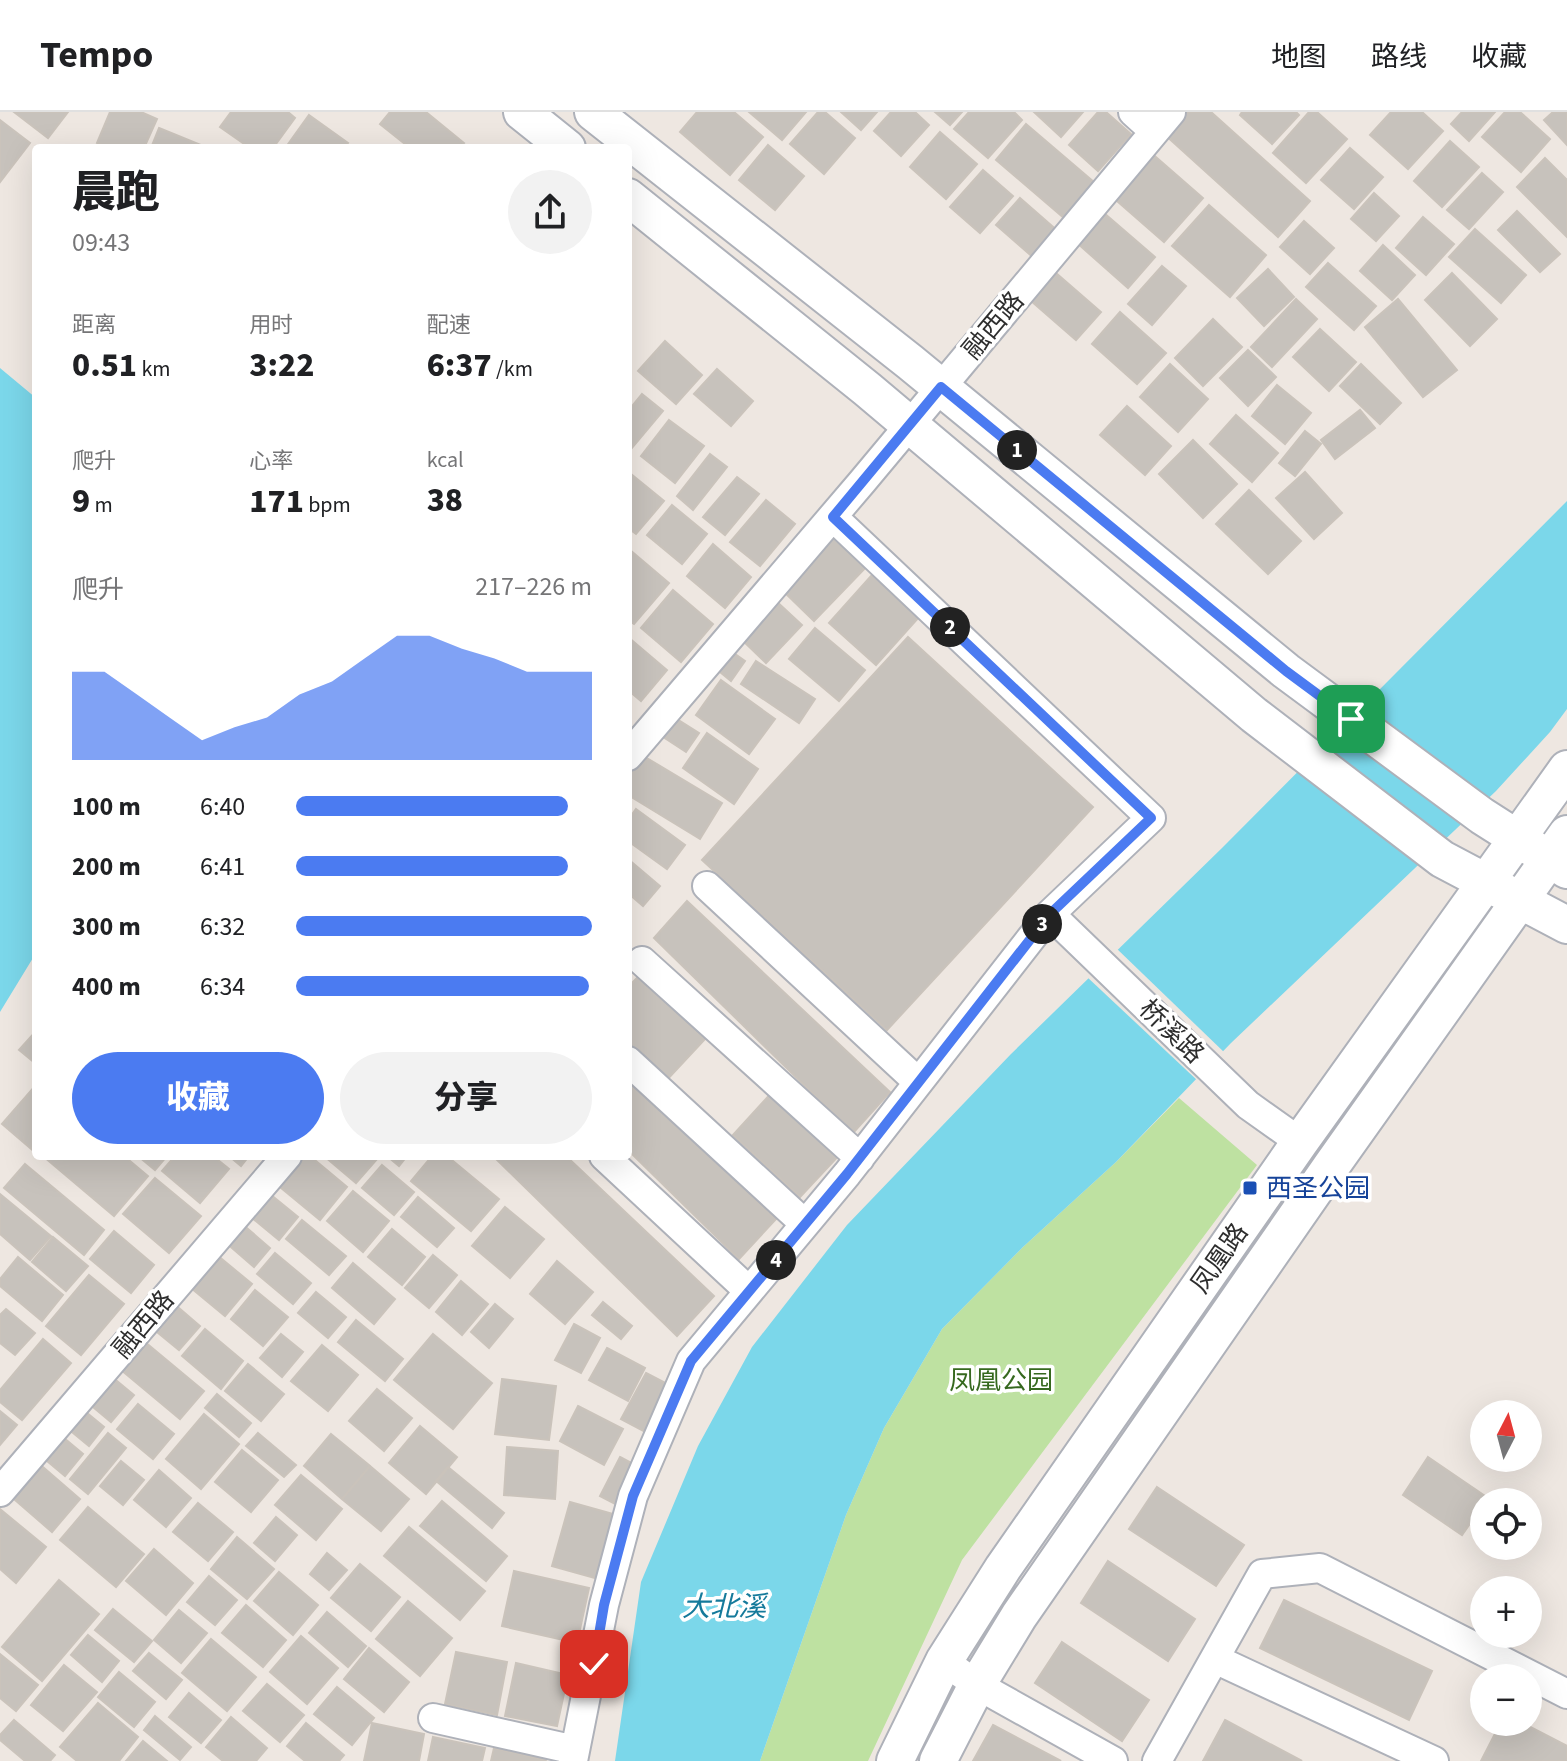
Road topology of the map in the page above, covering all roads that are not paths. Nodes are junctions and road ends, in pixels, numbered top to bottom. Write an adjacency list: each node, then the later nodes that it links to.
1 (522, 112): 4 (street)
2 (593, 112): 6 (street)
3 (1153, 118): 6 (street, 融西路)
4 (562, 144)
5 (632, 200): 7 (street)
6 (941, 387): 7 (street, 融西路); 11 (street)
7 (910, 425): 8 (street, 融西路); 13 (street)
8 (833, 517): 9 (street, 融西路); 16 (street)
9 (632, 751)
10 (1567, 769): 11 (street, 凤凰路)
11 (1518, 838): 12 (street); 13 (street, 凤凰路)
12 (1561, 854): 15 (street, 凤凰路)
13 (1486, 881): 15 (street); 21 (street, 凤凰路)
14 (707, 886): 20 (street)
15 (1519, 899): 17 (street); 30 (street, 凤凰路)
16 (1056, 920): 20 (street); 21 (street, 桥溪路)
17 (1567, 925)
18 (642, 961): 22 (street)
19 (632, 1065): 25 (street)
20 (918, 1082): 22 (street)
21 (1300, 1142): 29 (street, 凤凰路)
22 (860, 1158): 25 (street)
23 (284, 1160): 27 (street, 融西路)
24 (608, 1160): 26 (street)
25 (805, 1224): 26 (street)
26 (749, 1291): 33 (street)
27 (0, 1492)
28 (1215, 1659): 31 (street); 37 (street); 38 (street)
29 (944, 1661): 30 (street); 34 (street, 凤凰路)
30 (977, 1685): 35 (street, 凤凰路); 36 (street)
31 (1567, 1694)
32 (433, 1718): 33 (street)
33 (574, 1755)
34 (895, 1761)
35 (938, 1761)
36 (1113, 1761)
37 (1157, 1761)
38 (1434, 1761)

